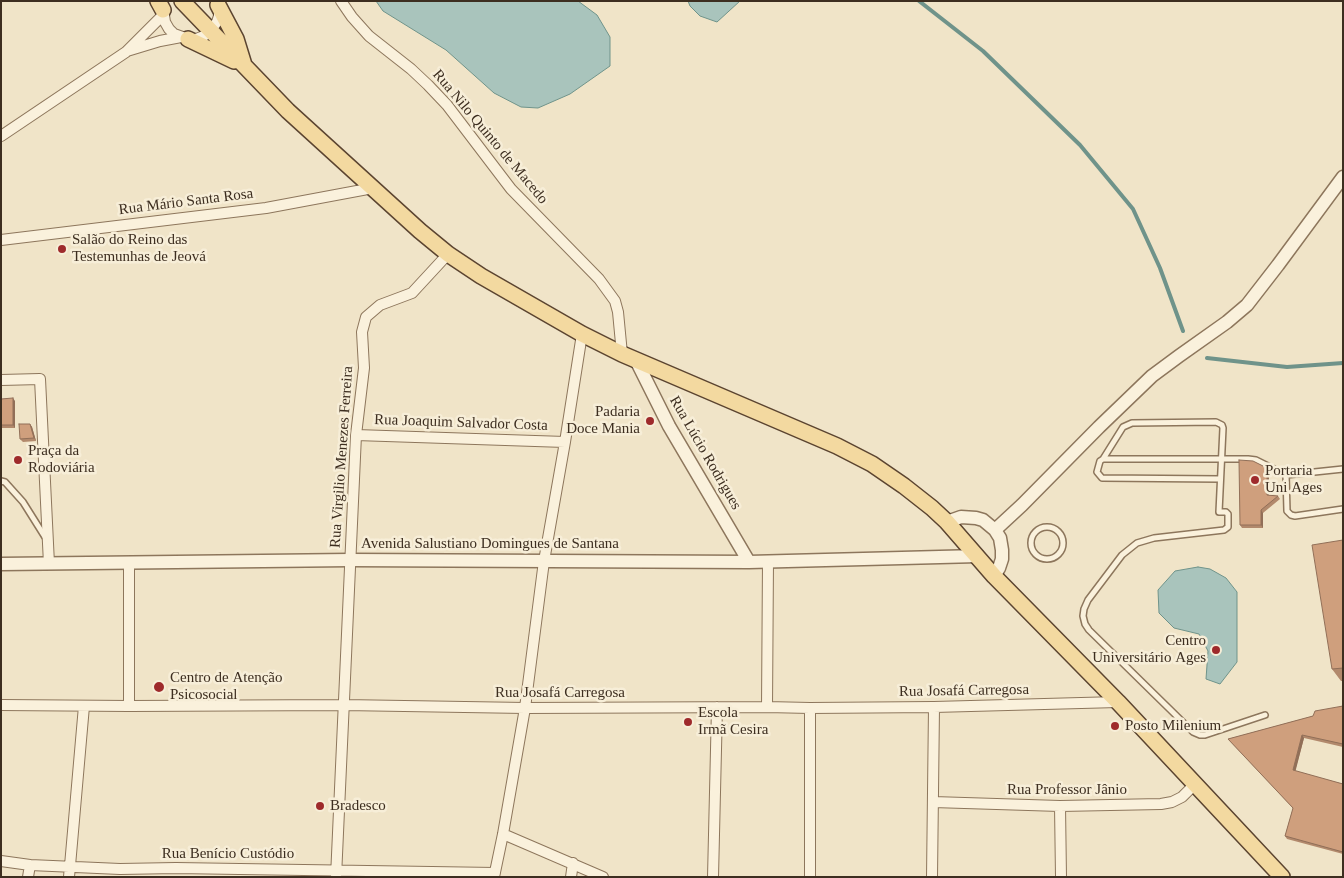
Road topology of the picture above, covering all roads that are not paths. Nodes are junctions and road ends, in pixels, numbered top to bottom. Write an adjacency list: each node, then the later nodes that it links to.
1 (182, 1): 5 (main road)
2 (341, 1): 15 (street, Rua Nilo Quinto de Macedo)
3 (218, 3): 5 (street); 8 (main road)
4 (162, 7): 6 (street); 7 (street)
5 (210, 31): 6 (street); 8 (main road)
6 (185, 38): 7 (street); 8 (main road)
7 (126, 52): 9 (street)
8 (244, 66): 11 (main road)
9 (1, 136)
10 (1343, 177): 27 (street)
11 (373, 188): 12 (street, Rua Mário Santa Rosa); 13 (main road)
12 (1, 240)
13 (448, 254): 14 (main road); 17 (street, Rua Virgilio Menezes Ferreira)
14 (582, 334): 15 (main road); 18 (street)
15 (629, 357): 26 (main road); 35 (street, Rua Lúcio Rodrigues)
16 (1, 380): 28 (street)
17 (356, 435): 18 (street, Rua Joaquim Salvador Costa); 31 (street, Rua Virgilio Menezes Ferreira)
18 (566, 442): 32 (street)
19 (1103, 459): 20 (lane); 20 (lane); 23 (lane)
20 (1221, 459): 22 (lane); 23 (lane)
21 (1343, 469): 22 (lane)
22 (1286, 475): 25 (lane)
23 (1220, 480): 49 (lane)
24 (1, 481): 28 (lane)
25 (1343, 509)
26 (946, 522): 27 (street); 30 (main road)
27 (994, 530): 38 (street)
28 (48, 541): 37 (street)
29 (1061, 552): 29 (lane)
30 (978, 556): 33 (street, Avenida Salustiano Domingues de Santana); 38 (main road)
31 (350, 560): 32 (street, Avenida Salustiano Domingues de Santana); 34 (street, Avenida Salustiano Domingues de Santana); 41 (street, Rua Virgilio Menezes Ferreira)
32 (544, 561): 35 (street, Avenida Salustiano Domingues de Santana); 47 (street)
33 (768, 561): 35 (street, Avenida Salustiano Domingues de Santana); 45 (street)
34 (129, 562): 37 (street, Avenida Salustiano Domingues de Santana); 43 (street)
35 (749, 562)
36 (1, 564): 37 (street, Avenida Salustiano Domingues de Santana)
37 (49, 564)
38 (994, 576): 39 (main road)
39 (1118, 702): 46 (street, Rua Josafá Carregosa); 50 (main road)
40 (1, 705): 42 (street, Rua Josafá Carregosa)
41 (344, 705): 43 (street, Rua Josafá Carregosa); 47 (street, Rua Josafá Carregosa); 59 (street, Rua Virgilio Menezes Ferreira)
42 (84, 706): 43 (street, Rua Josafá Carregosa); 57 (street)
43 (129, 706)
44 (717, 707): 45 (street, Rua Josafá Carregosa); 47 (street, Rua Josafá Carregosa); 64 (street)
45 (767, 707): 48 (street, Rua Josafá Carregosa)
46 (934, 707): 48 (street, Rua Josafá Carregosa); 51 (street)
47 (525, 708): 53 (street)
48 (810, 708): 65 (street)
49 (1265, 715)
50 (1195, 784): 52 (street, Rua Professor Jânio); 68 (main road)
51 (933, 802): 52 (street, Rua Professor Jânio); 66 (street)
52 (1060, 806): 67 (street)
53 (503, 834): 55 (street); 60 (street)
54 (1, 861): 56 (street, Rua Benício Custódio)
55 (572, 864): 62 (street); 63 (street)
56 (30, 865): 57 (street, Rua Benício Custódio); 61 (street)
57 (69, 872): 58 (street, Rua Benício Custódio)
58 (119, 873): 59 (street, Rua Benício Custódio)
59 (336, 873): 60 (street, Rua Benício Custódio)
60 (494, 875)
61 (28, 877)
62 (571, 877)
63 (602, 877)
64 (713, 877)
65 (810, 877)
66 (932, 877)
67 (1061, 877)
68 (1282, 877)

